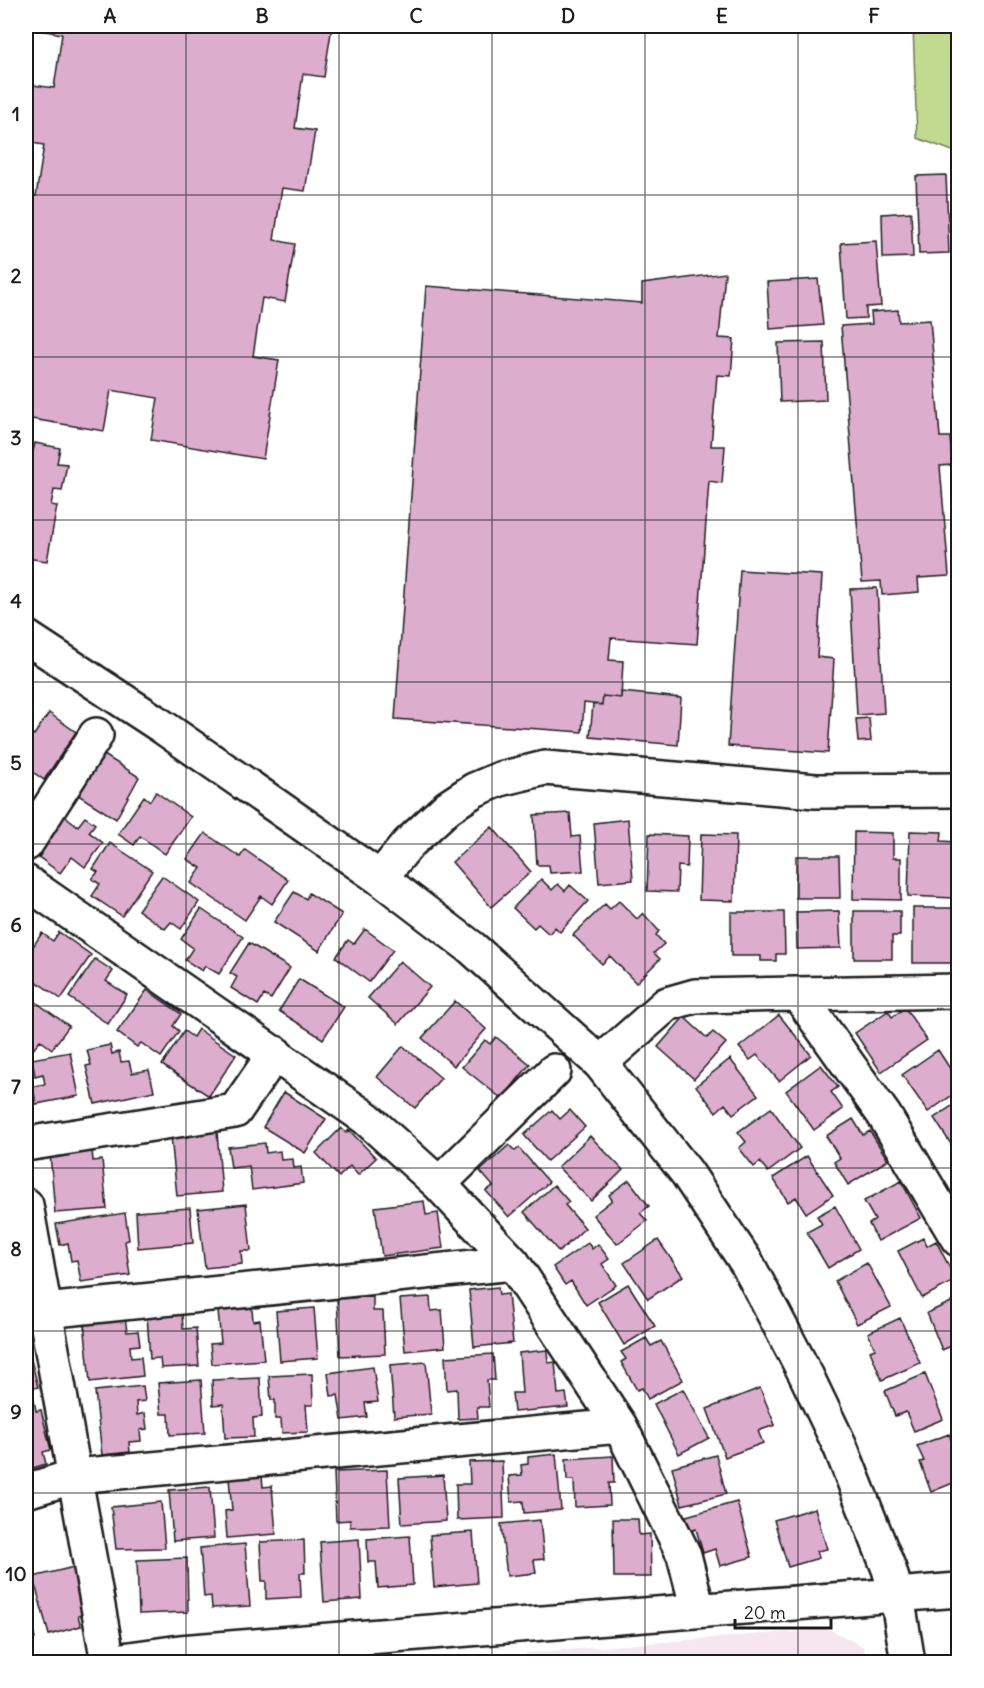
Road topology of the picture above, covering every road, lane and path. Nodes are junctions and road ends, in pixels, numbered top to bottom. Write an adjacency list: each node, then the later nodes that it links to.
1 (26, 637): 5 (street)
2 (96, 735): 4 (street)
3 (958, 790): 5 (street)
4 (26, 843)
5 (380, 878): 10 (street)
6 (26, 882): 9 (street)
7 (958, 991): 8 (street)
8 (798, 994): 10 (street); 15 (street)
9 (275, 1053): 12 (street); 13 (street)
10 (600, 1063): 22 (street)
11 (554, 1071): 13 (street)
12 (26, 1144)
13 (440, 1184): 16 (street)
14 (26, 1205): 17 (street)
15 (958, 1239)
16 (513, 1263): 17 (street); 18 (street)
17 (35, 1313): 19 (street)
18 (620, 1426): 19 (street); 23 (street)
19 (75, 1476): 20 (street); 24 (street)
20 (26, 1491)
21 (958, 1590): 22 (street)
22 (897, 1596): 23 (street); 25 (street)
23 (698, 1610): 24 (street)
24 (108, 1662)
25 (908, 1662)

